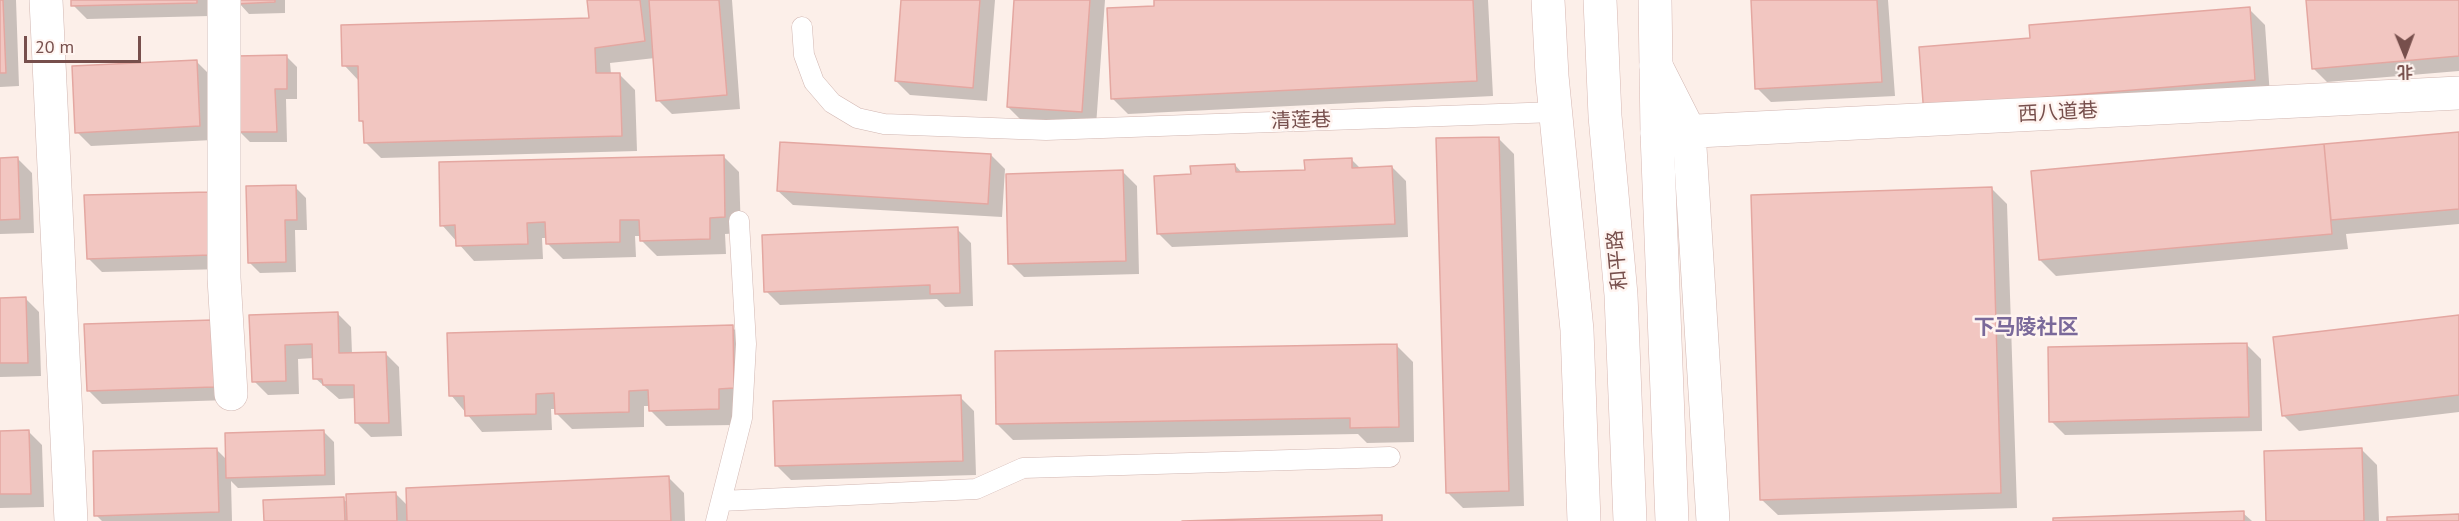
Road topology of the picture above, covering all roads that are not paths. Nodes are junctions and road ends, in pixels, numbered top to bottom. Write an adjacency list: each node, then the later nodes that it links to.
1 (46, 0): 16 (street)
2 (224, 0): 13 (street)
3 (1548, 0): 9 (street)
4 (1600, 0): 19 (street, 和平路)
5 (1655, 0): 7 (street)
6 (802, 27): 9 (lane, 清莲巷)
7 (1656, 66): 10 (street); 11 (street)
8 (2459, 93): 10 (street, 西八道巷)
9 (1556, 112): 18 (street)
10 (1689, 131): 11 (street, 西八道巷); 21 (street)
11 (1657, 133): 20 (street)
12 (739, 221): 15 (lane)
13 (231, 394)
14 (1389, 457): 15 (lane)
15 (721, 501): 17 (lane)
16 (71, 521)
17 (716, 521)
18 (1584, 521)
19 (1630, 521)
20 (1672, 521)
21 (1713, 521)

